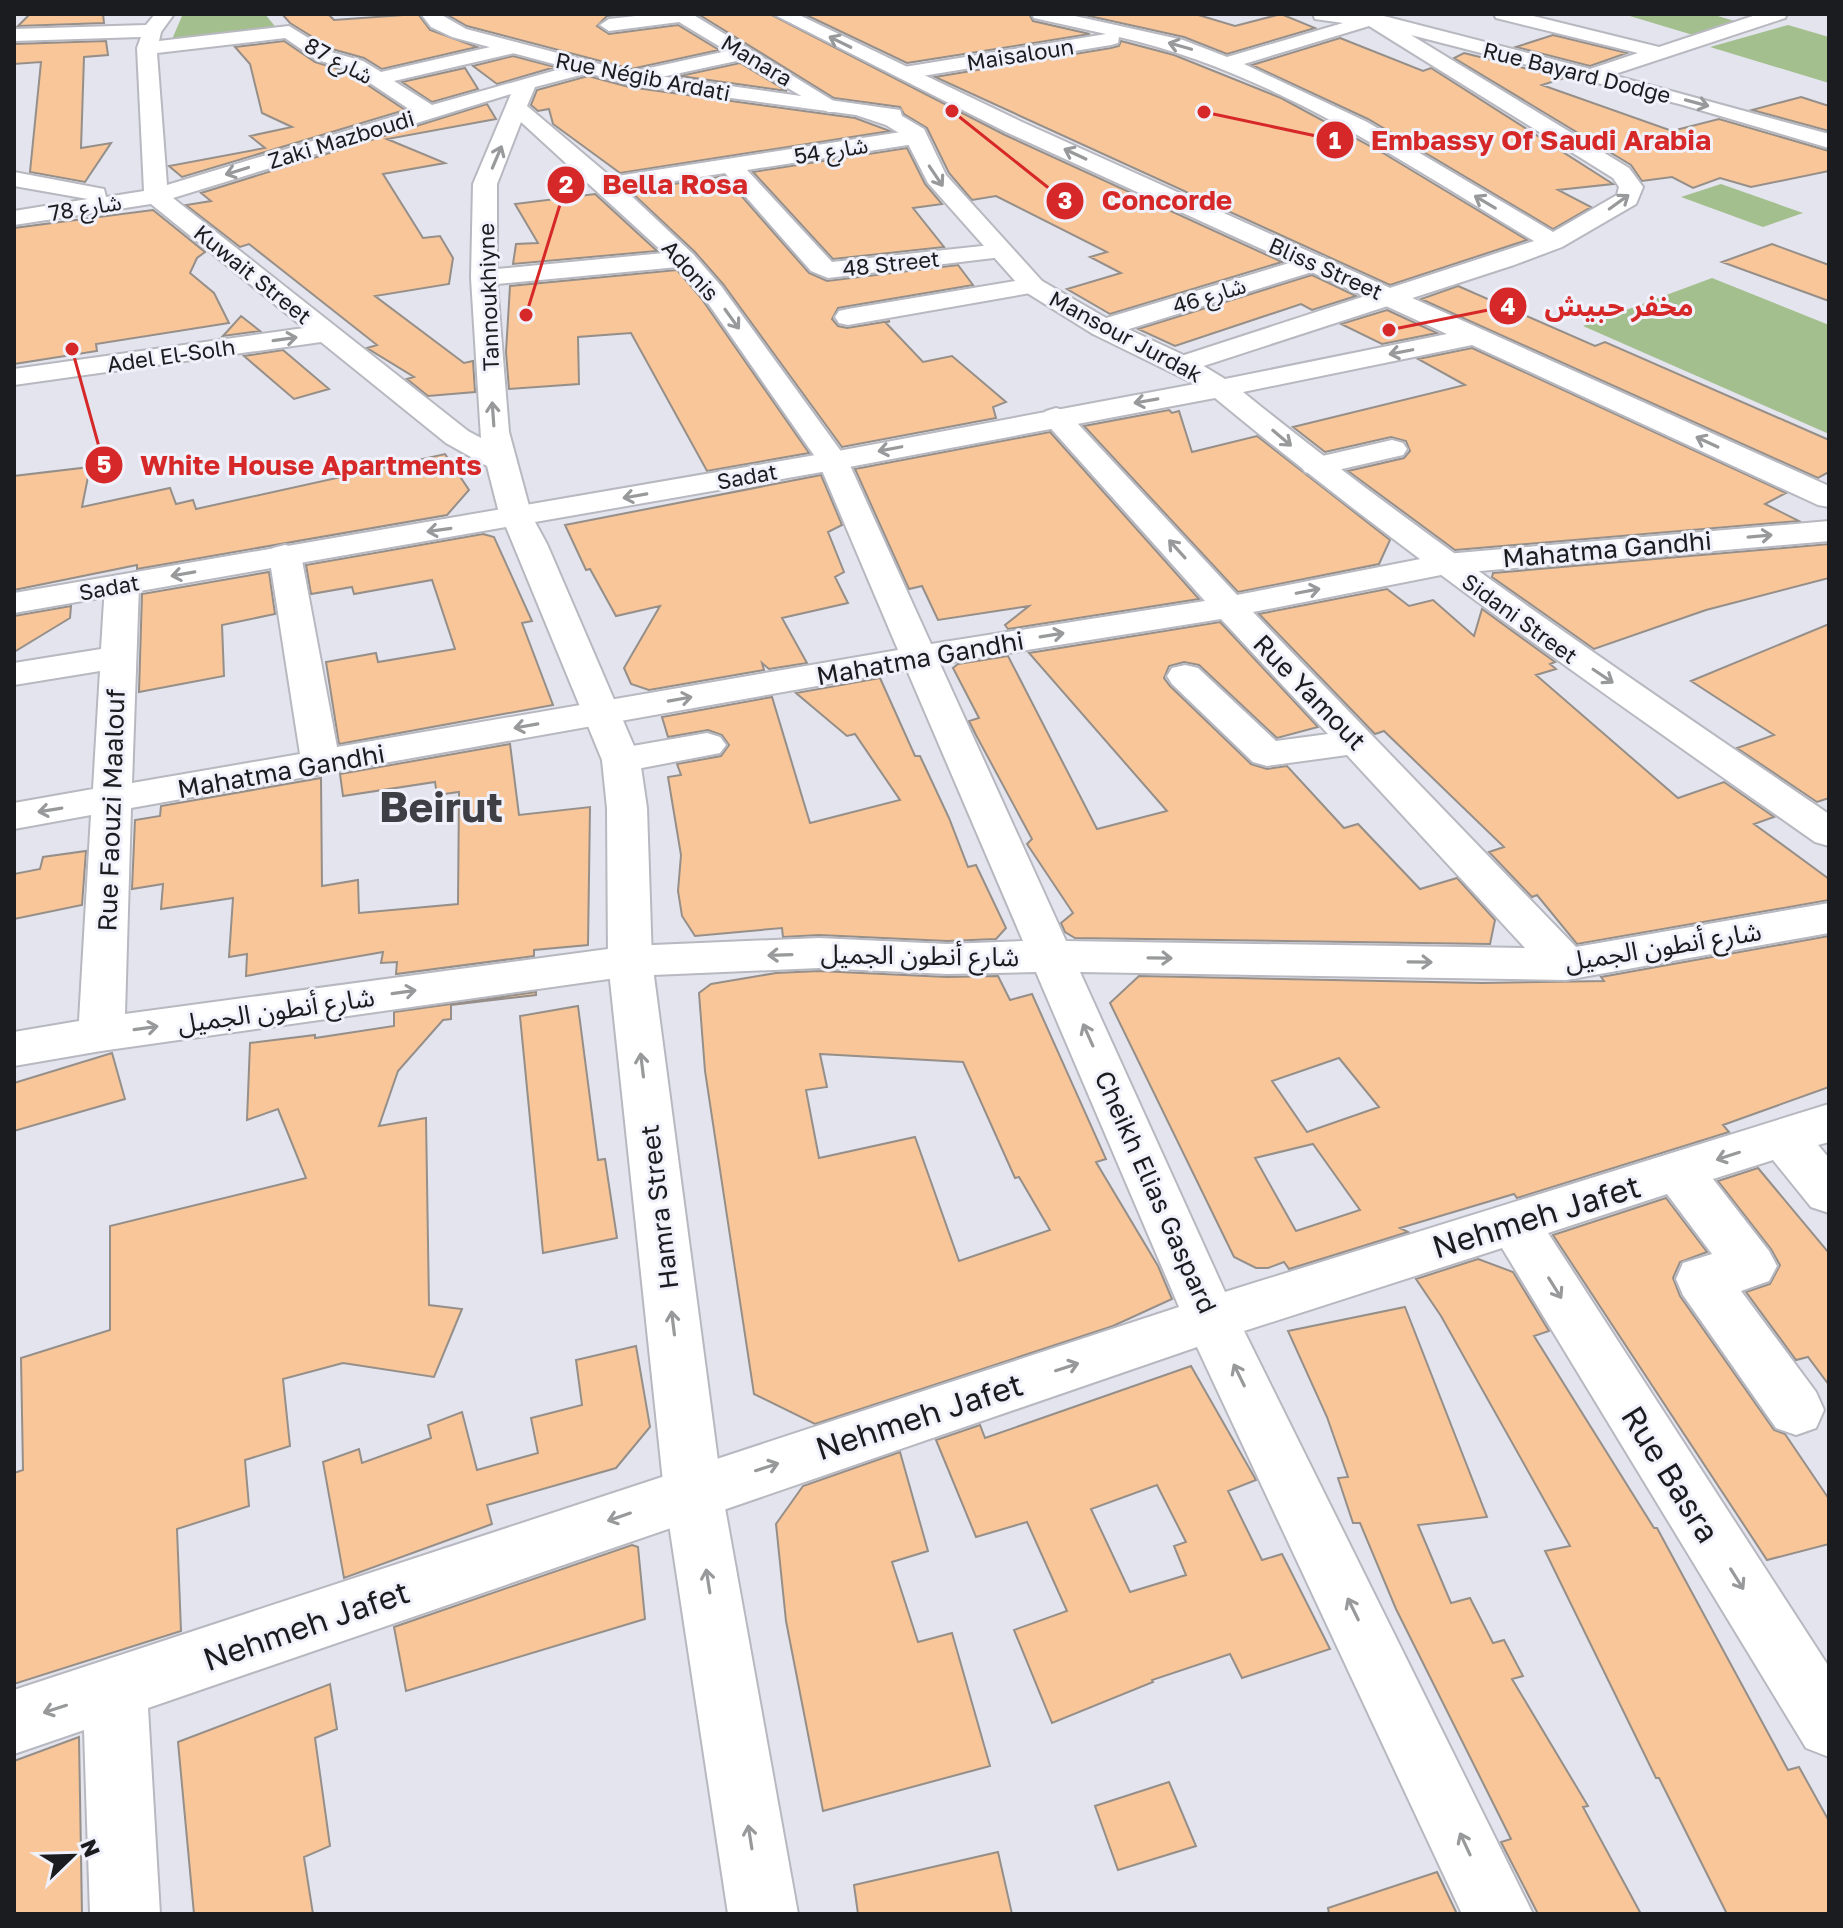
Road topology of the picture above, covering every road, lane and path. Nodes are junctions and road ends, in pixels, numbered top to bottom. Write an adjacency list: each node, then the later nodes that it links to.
1 (430, 14): 16 (street, Rue Négib Ardati)
2 (782, 14): 25 (street, Bliss Street, one-way to 2)
3 (1041, 14): 12 (street)
4 (1503, 14): 13 (street)
5 (1778, 14): 18 (street)
6 (680, 15): 9 (street); 17 (street, Manara)
7 (1322, 15): 8 (street, Rue Bayard Dodge)
8 (1376, 16): 14 (street, Rue Bayard Dodge); 15 (street); 22 (street)
9 (609, 25)
10 (155, 31): 11 (street, شارع 87); 23 (street, شارع 87); 41 (street)
11 (14, 35)
12 (1136, 35): 22 (street, one-way to 12); 25 (street, Maisaloun)
13 (1598, 38): 18 (street); 21 (street)
14 (1455, 41): 15 (street); 21 (street, Rue Bayard Dodge)
15 (1411, 44): 43 (street, one-way to 15)
16 (512, 48): 19 (street, Rue Négib Ardati); 20 (street)
17 (746, 53): 27 (street); 32 (street, Manara)
18 (1660, 53): 26 (street)
19 (537, 55): 24 (street, Rue Négib Ardati); 29 (street)
20 (475, 56): 23 (street); 28 (street)
21 (1526, 59): 26 (street, Rue Bayard Dodge)
22 (1226, 63): 43 (street, one-way to 22)
23 (356, 65): 28 (street, شارع 87)
24 (585, 68): 27 (street, Rue Négib Ardati); 29 (street, Zaki Mazboudi)
25 (904, 73): 34 (street, Bliss Street)
26 (1591, 75): 30 (street); 37 (street, Rue Bayard Dodge, one-way to 37)
27 (629, 78): 32 (street, Rue Négib Ardati)
28 (377, 79): 33 (street, شارع 87)
29 (526, 83): 31 (street, Tannoukhiyne); 33 (street, Zaki Mazboudi)
30 (1567, 92)
31 (517, 108): 40 (street, Adonis); 47 (street, Tannoukhiyne, one-way to 31)
32 (835, 108): 35 (street, Rue Négib Ardati)
33 (428, 112): 41 (street, Zaki Mazboudi, one-way to 41)
34 (992, 116): 35 (street); 36 (street, Bliss Street)
35 (935, 127): 36 (street); 38 (street, شارع 54); 44 (street, Mansour Jurdak, one-way to 44)
36 (1036, 136): 46 (street, Bliss Street, one-way to 36)
37 (1829, 141)
38 (731, 166): 40 (street, شارع 54); 44 (street, 48 Street)
39 (14, 179): 41 (street)
40 (606, 185): 45 (street, Adonis)
41 (145, 198): 42 (street, شارع 78); 52 (street, Kuwait Street)
42 (14, 218)
43 (1553, 242): 49 (street)
44 (1001, 251): 48 (street, Mansour Jurdak)
45 (684, 259): 47 (street); 60 (street, Adonis, one-way to 60)
46 (1316, 263): 49 (street, Bliss Street); 51 (street, شارع 46)
47 (484, 278): 59 (street, Tannoukhiyne, one-way to 47)
48 (1033, 286): 50 (street); 51 (street, Mansour Jurdak)
49 (1390, 296): 53 (street, Bliss Street); 54 (street)
50 (848, 317)
51 (1103, 328): 54 (street, Mansour Jurdak)
52 (327, 333): 55 (street, Adel El-Solh, one-way to 52); 59 (street, Kuwait Street)
53 (1478, 336): 56 (street, Sadat, one-way to 56); 62 (street, Bliss Street, one-way to 53)
54 (1182, 365): 56 (street, Mansour Jurdak)
55 (14, 377)
56 (1221, 388): 57 (street, Sadat, one-way to 57); 61 (street, Sidani Street, one-way to 61)
57 (1056, 417): 60 (street, Sadat, one-way to 60); 69 (street, Rue Yamout, one-way to 57)
58 (1392, 449): 61 (street)
59 (501, 461): 63 (street, Tannoukhiyne)
60 (833, 461): 63 (street, Sadat, one-way to 63); 71 (street, Cheikh Elias Gaspard)
61 (1316, 466): 66 (street, Sidani Street)
62 (1829, 498)
63 (516, 517): 65 (street, Sadat, one-way to 65); 74 (street, Hamra Street)
64 (1829, 531): 66 (street, Mahatma Gandhi, one-way to 64)
65 (285, 555): 67 (street, Sadat, one-way to 67); 78 (street)
66 (1446, 564): 69 (street, Mahatma Gandhi, one-way to 66); 81 (street, Sidani Street, one-way to 81)
67 (122, 585): 68 (street, Sadat); 70 (street, Rue Faouzi Maalouf)
68 (14, 603)
69 (1229, 607): 71 (street, Mahatma Gandhi, one-way to 69); 75 (street, Rue Yamout)
70 (117, 657): 72 (street); 79 (street, Rue Faouzi Maalouf)
71 (919, 657): 74 (street, Mahatma Gandhi, one-way to 71); 83 (street, Cheikh Elias Gaspard)
72 (14, 674)
73 (1185, 676): 75 (street)
74 (603, 712): 77 (street, Hamra Street); 78 (street, Mahatma Gandhi, one-way to 78)
75 (1359, 742): 85 (street, Rue Yamout)
76 (707, 745): 77 (street)
77 (621, 760): 84 (street, Hamra Street)
78 (321, 764): 79 (street, Mahatma Gandhi)
79 (112, 801): 80 (street, Mahatma Gandhi, one-way to 80); 86 (street, Rue Faouzi Maalouf)
80 (14, 816)
81 (1829, 833)
82 (1829, 918): 85 (street, شارع أنطون الجميل)
83 (1054, 956): 84 (street, شارع أنطون الجميل, one-way to 84); 85 (street, شارع أنطون الجميل, one-way to 85); 93 (street, Cheikh Elias Gaspard, one-way to 83)
84 (630, 961): 86 (street, شارع أنطون الجميل, one-way to 84); 95 (street, Hamra Street, one-way to 84)
85 (1566, 964)
86 (101, 1034): 87 (street, شارع أنطون الجميل)
87 (14, 1049)
88 (1829, 1123): 89 (street, Nehmeh Jafet)
89 (1783, 1138): 90 (street, Nehmeh Jafet, one-way to 90); 91 (street)
90 (1678, 1172): 92 (street, Nehmeh Jafet); 94 (street)
91 (1829, 1193)
92 (1513, 1222): 93 (street, Nehmeh Jafet); 98 (street, Rue Basra, one-way to 98)
93 (1211, 1319): 95 (street, Nehmeh Jafet, one-way to 93); 101 (street, Cheikh Elias Gaspard, one-way to 93)
94 (1796, 1410)
95 (693, 1491): 96 (street, Nehmeh Jafet, one-way to 96); 100 (street, Hamra Street, one-way to 95)
96 (115, 1690): 97 (street, Nehmeh Jafet, one-way to 97); 99 (street)
97 (14, 1722)
98 (1829, 1725)
99 (125, 1914)
100 (763, 1914)
101 (1498, 1914)

